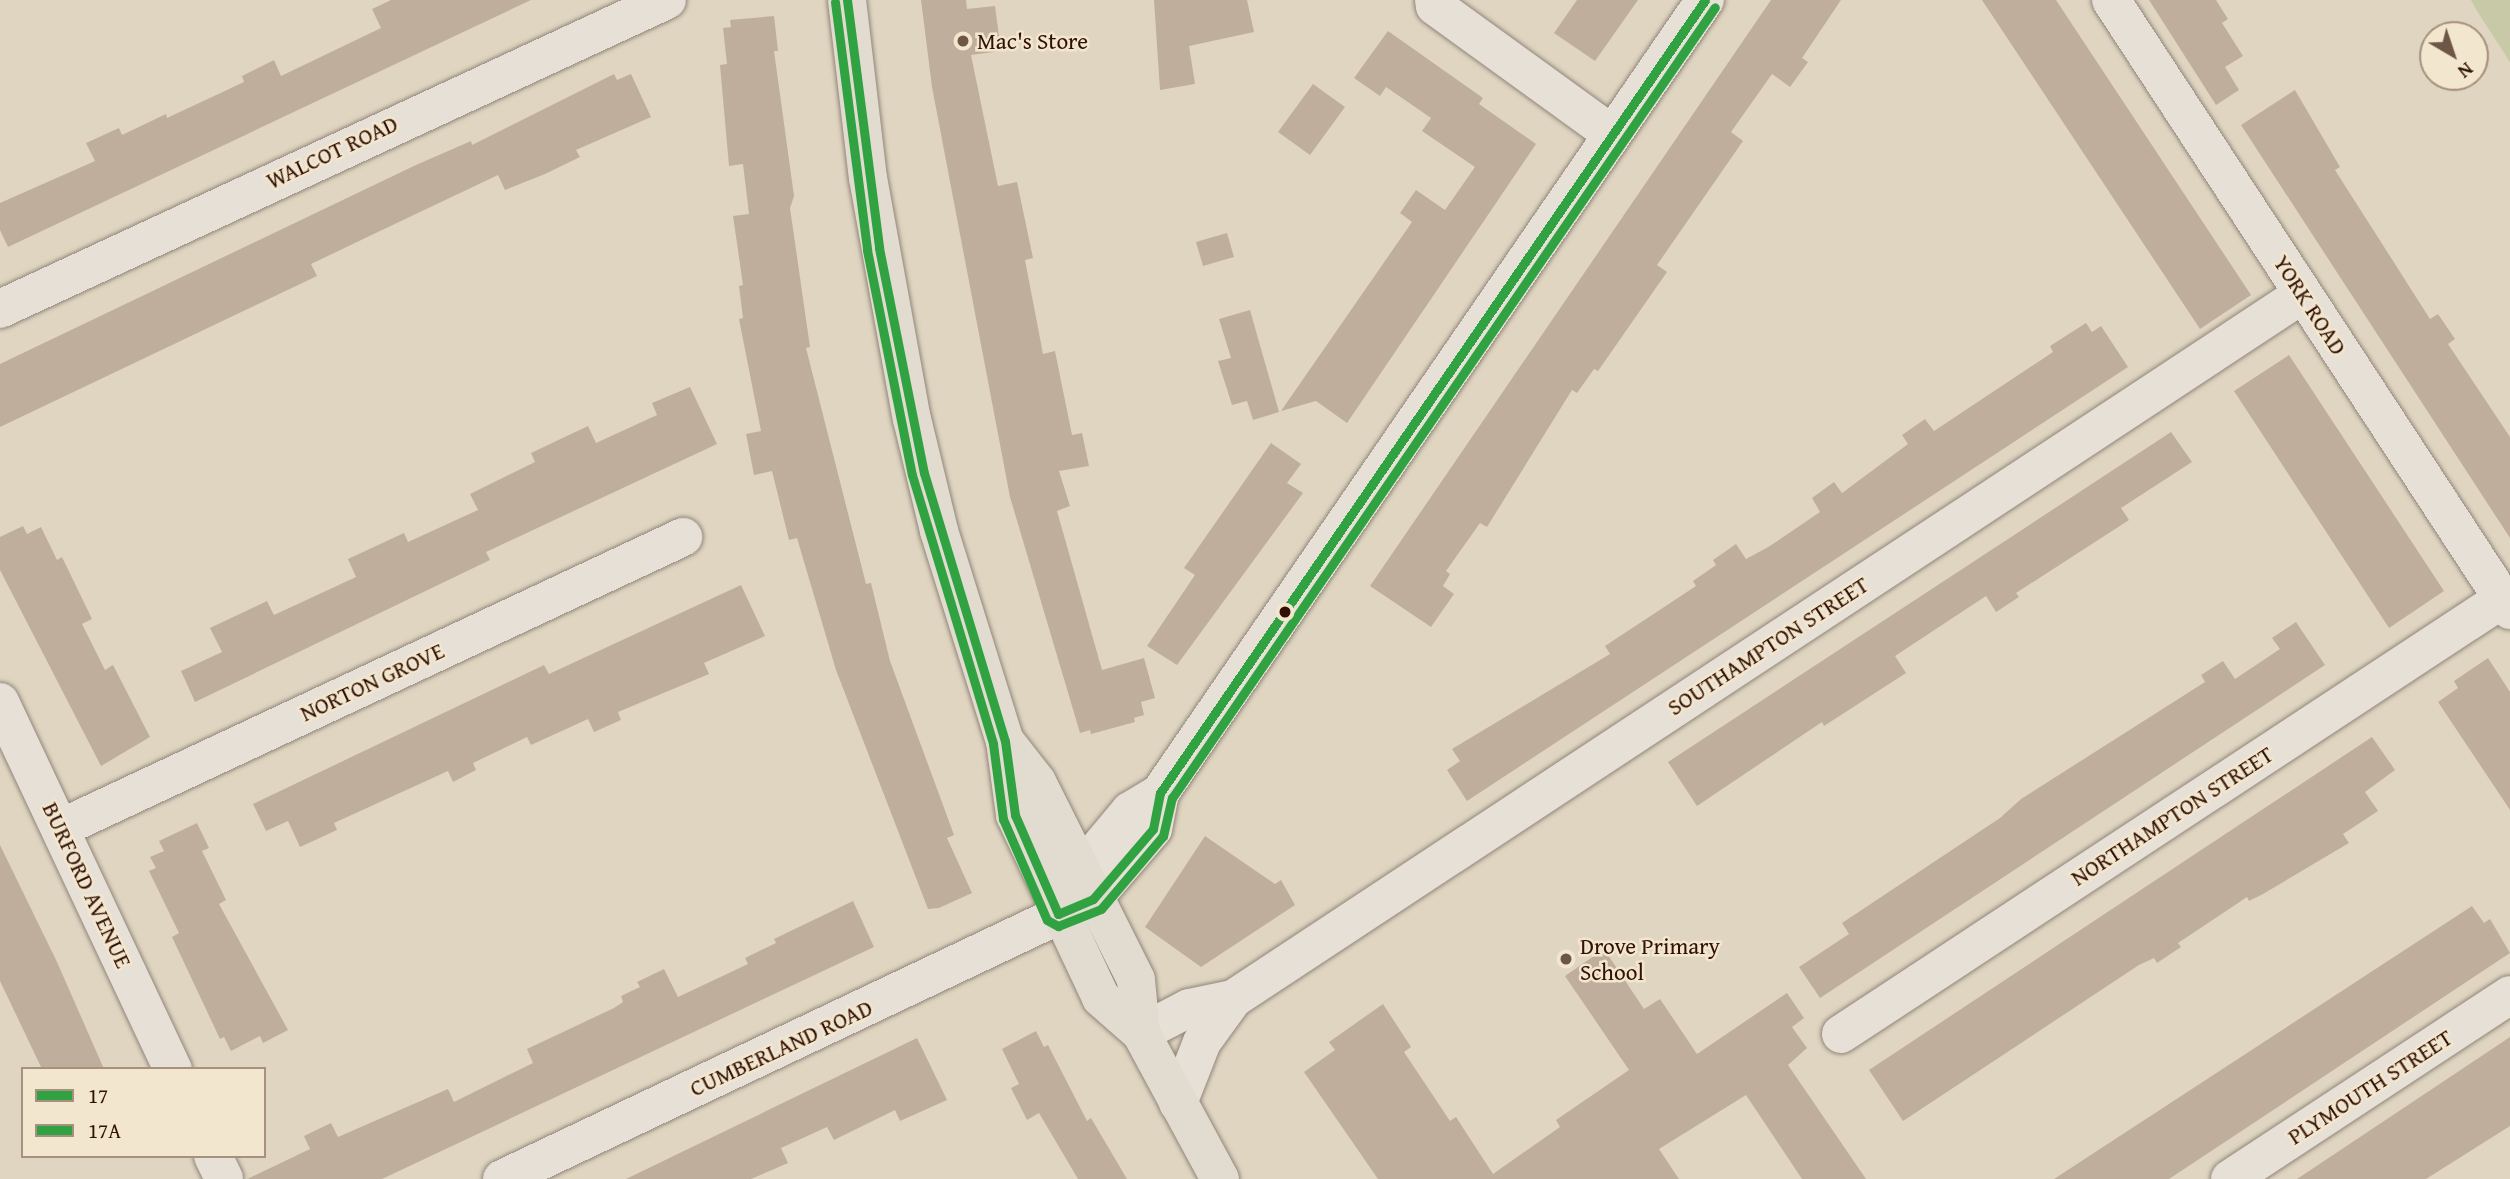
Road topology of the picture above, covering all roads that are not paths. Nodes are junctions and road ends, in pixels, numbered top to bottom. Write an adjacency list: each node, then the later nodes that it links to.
1 (667, 0): 8 (street, WALCOT ROAD)
2 (847, 0): 12 (main road)
3 (1434, 0): 6 (street)
4 (1705, 0): 6 (street)
5 (2111, 0): 7 (street, YORK ROAD)
6 (1612, 134): 14 (street)
7 (2303, 294): 10 (street, YORK ROAD); 17 (street, SOUTHAMPTON STREET)
8 (0, 309)
9 (683, 537): 13 (street, NORTON GROVE)
10 (2508, 601): 19 (street, NORTHAMPTON STREET)
11 (0, 702): 13 (street, BURFORD AVENUE)
12 (1005, 741): 14 (main road); 15 (main road)
13 (61, 828): 20 (street, BURFORD AVENUE)
14 (1087, 885): 15 (street, CUMBERLAND ROAD); 18 (main road)
15 (1058, 914): 18 (main road); 24 (street, CUMBERLAND ROAD)
16 (2510, 995): 26 (street, PLYMOUTH STREET)
17 (1233, 999): 18 (street, SOUTHAMPTON STREET); 21 (street, SOUTHAMPTON STREET)
18 (1141, 1033): 21 (main road)
19 (1841, 1034)
20 (172, 1067)
21 (1178, 1103): 25 (main road)
22 (214, 1158): 23 (street)
23 (224, 1179)
24 (502, 1179)
25 (1220, 1179)
26 (2230, 1179)

